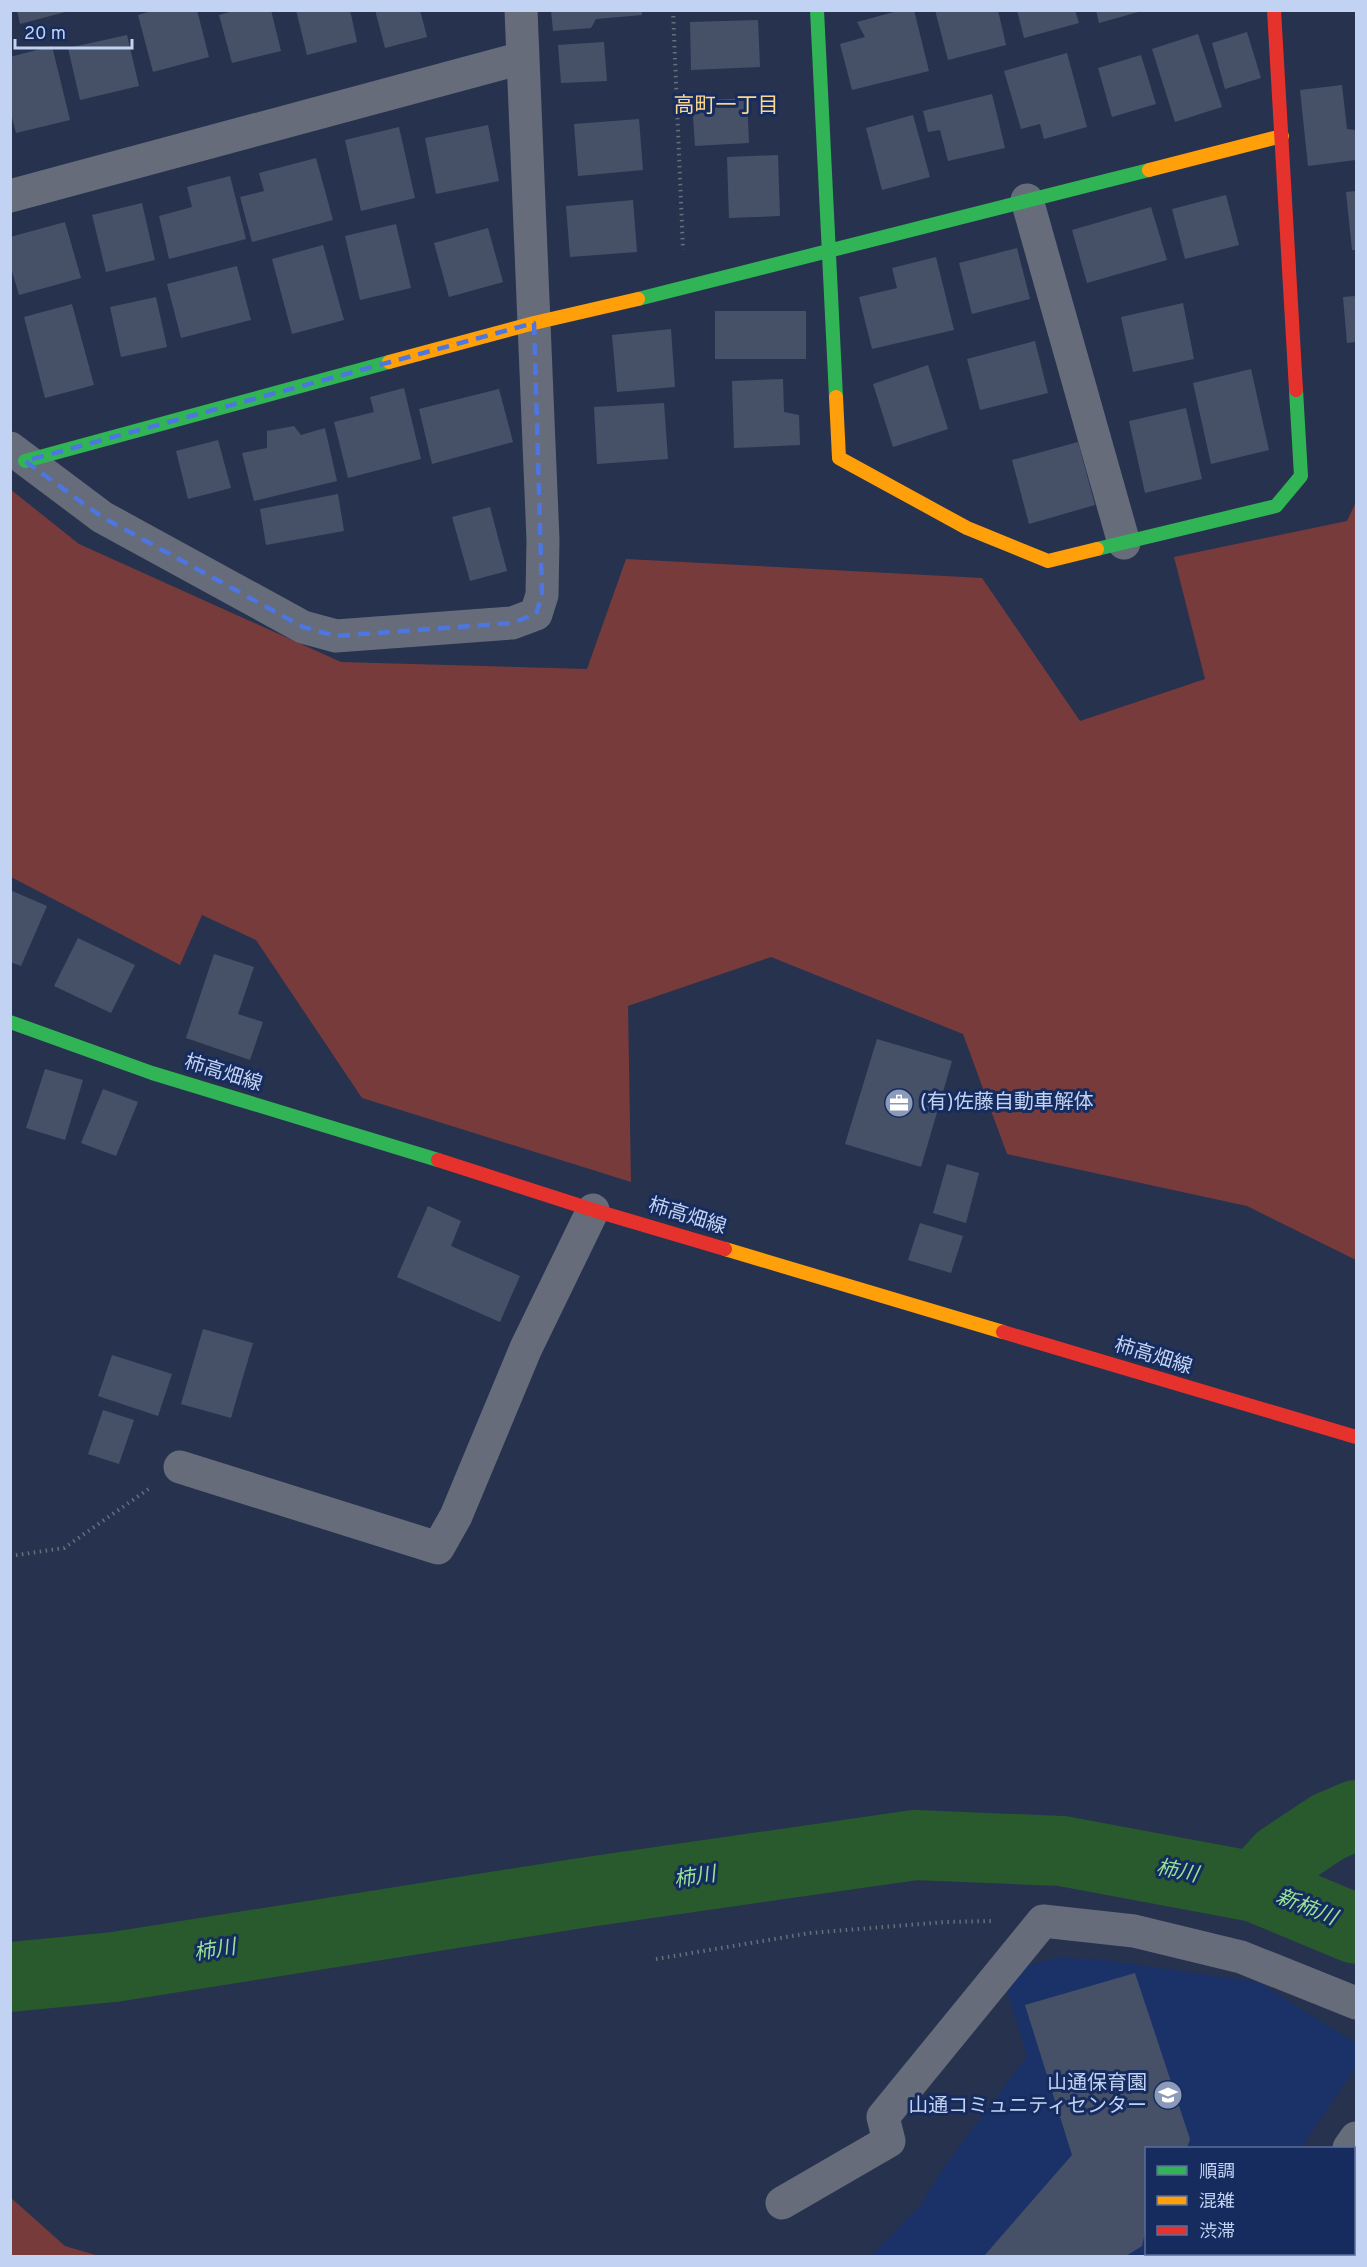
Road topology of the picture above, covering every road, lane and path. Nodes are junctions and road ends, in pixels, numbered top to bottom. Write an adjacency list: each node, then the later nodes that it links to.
1 (521, 10): 5 (street)
2 (673, 10): 10 (path)
3 (817, 10): 9 (street)
4 (1274, 10): 6 (street)
5 (522, 58): 7 (street); 11 (street)
6 (1282, 136): 8 (street); 13 (street)
7 (10, 196)
8 (1027, 200): 9 (street); 13 (street)
9 (830, 250): 10 (street); 13 (street)
10 (684, 288): 11 (street)
11 (534, 323): 12 (street); 12 (street)
12 (18, 455)
13 (1124, 543)
14 (10, 1022): 15 (street, 柿高畑線)
15 (593, 1210): 16 (street, 柿高畑線); 17 (street)
16 (1356, 1437)
17 (180, 1467): 18 (path)
18 (10, 1556)
19 (1043, 1921): 20 (path); 21 (street); 22 (street)
20 (656, 1959)
21 (1356, 2003)
22 (782, 2203)

